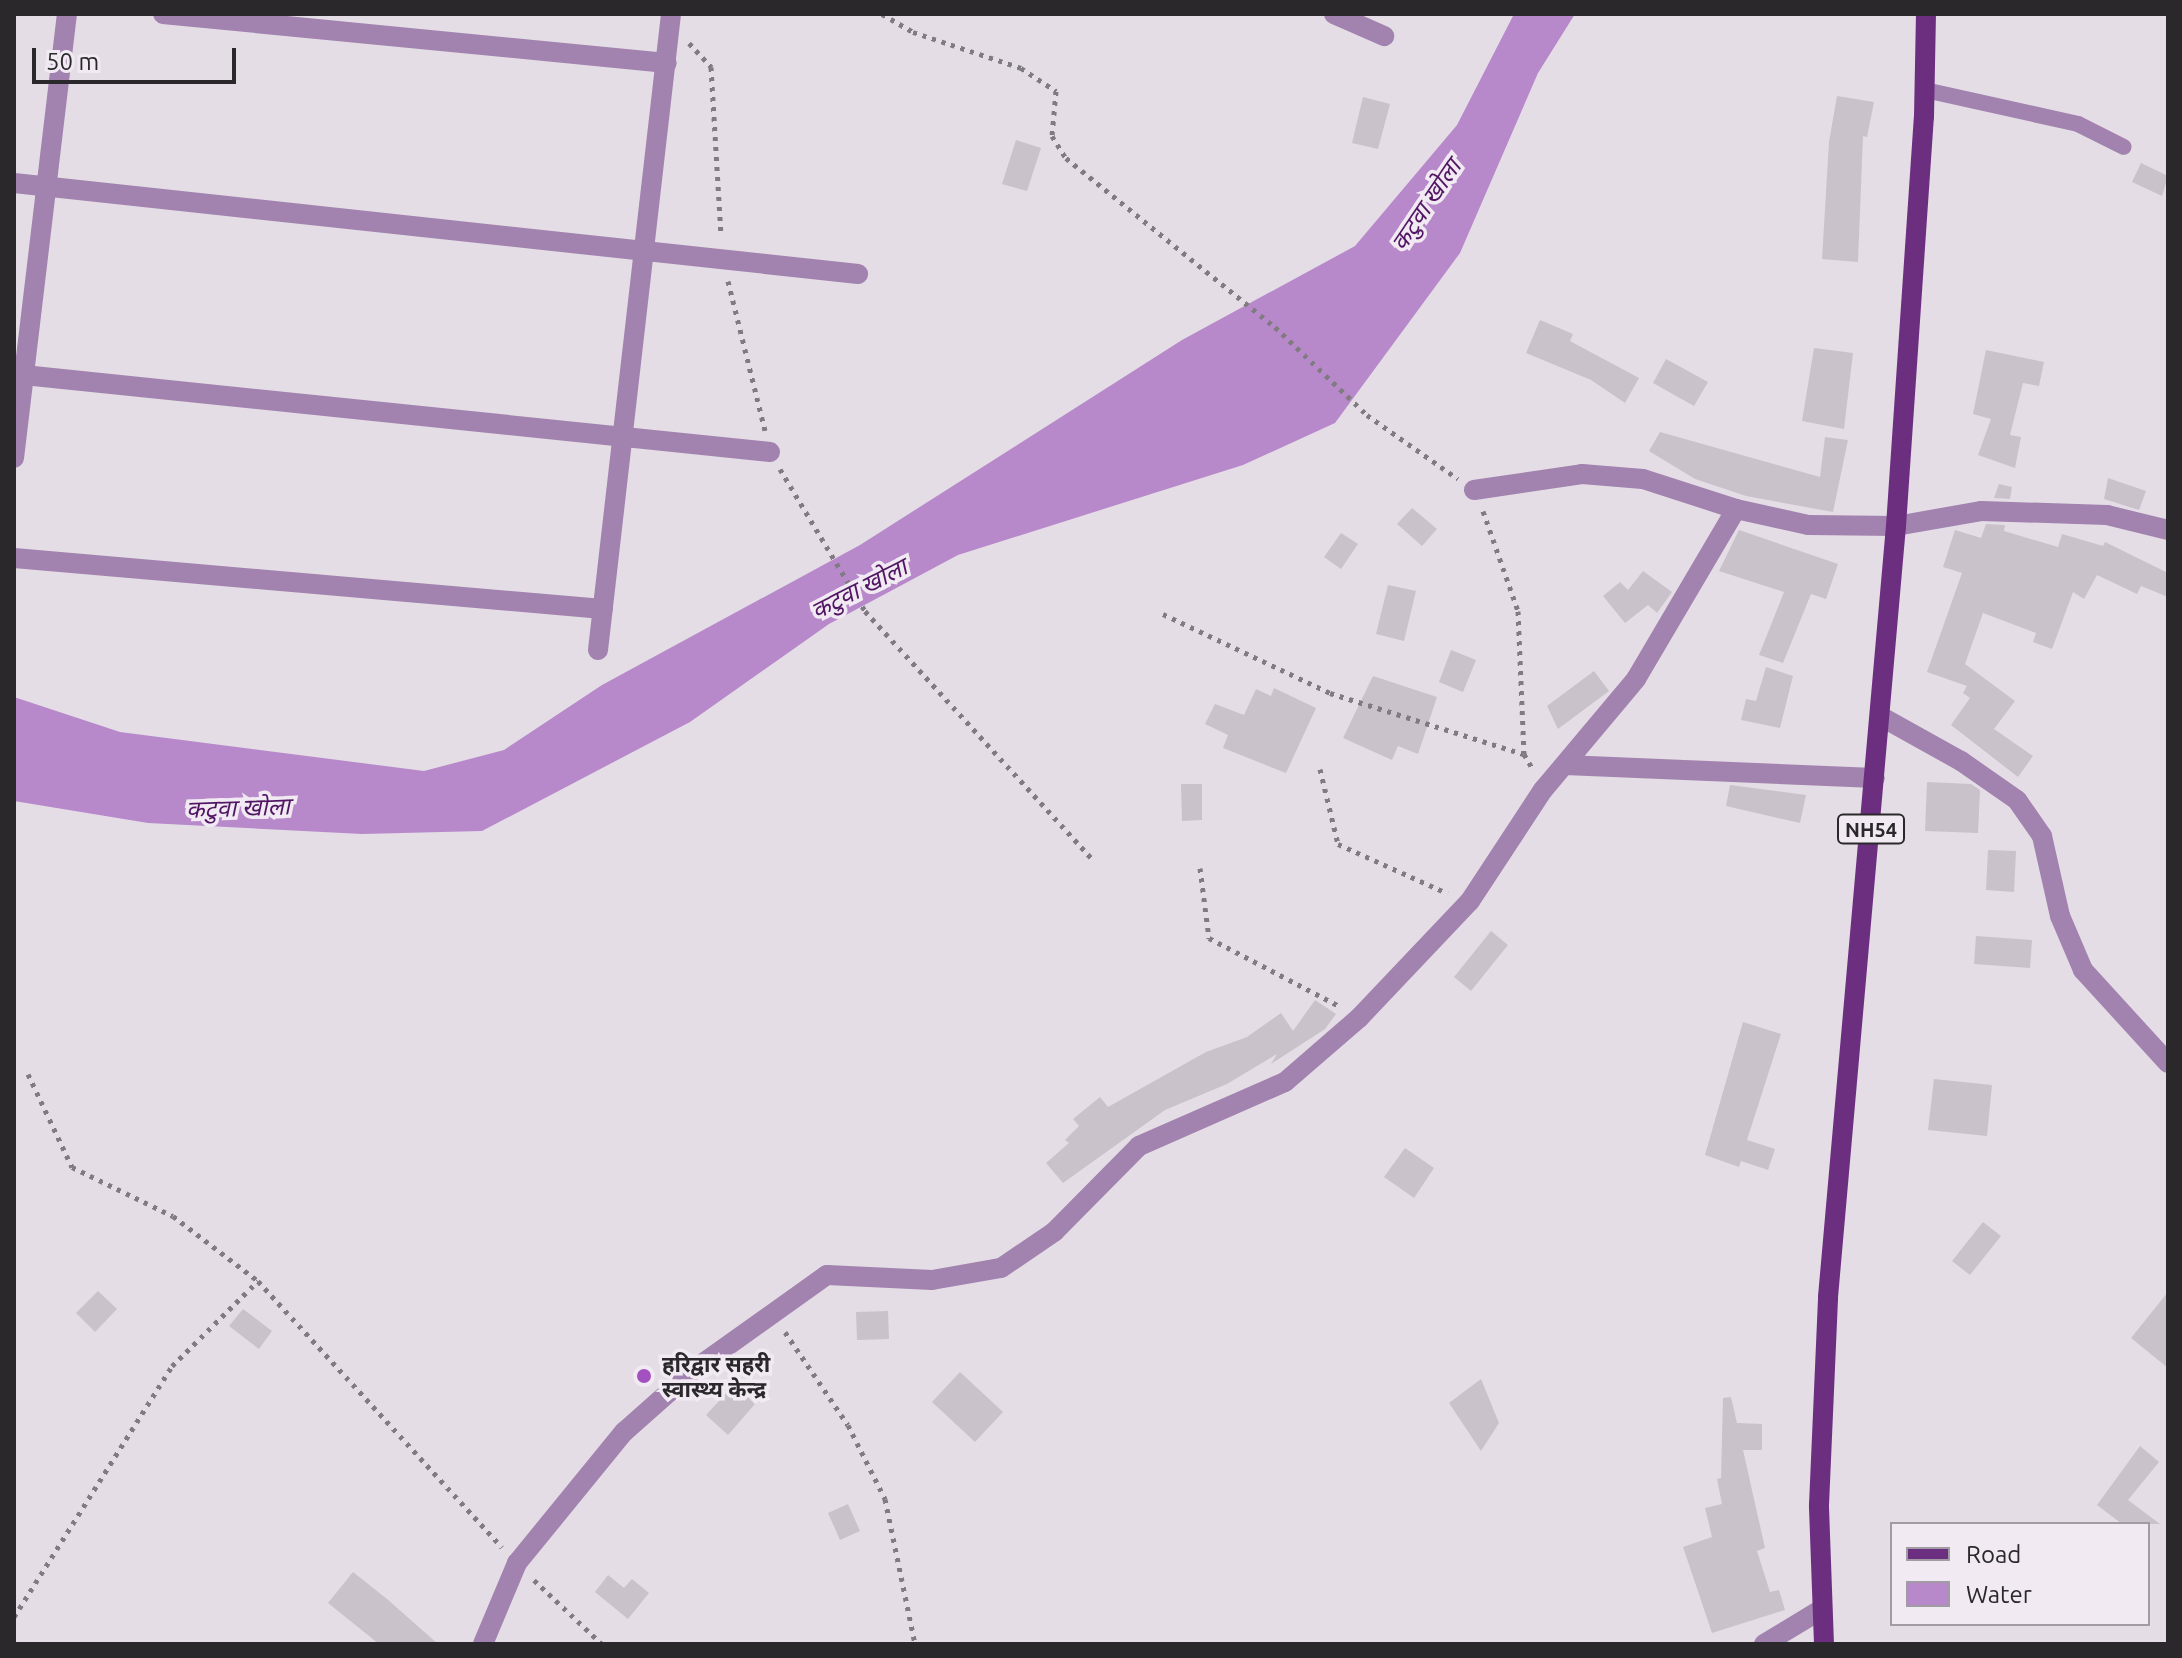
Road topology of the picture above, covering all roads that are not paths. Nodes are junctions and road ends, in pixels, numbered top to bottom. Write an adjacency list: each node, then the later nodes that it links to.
1 (67, 14): 11 (street)
2 (163, 14): 7 (street)
3 (1334, 14): 6 (street)
4 (1926, 14): 8 (main road, NH54)
5 (672, 19): 7 (street)
6 (1384, 36)
7 (667, 63): 12 (street)
8 (1925, 90): 9 (lane); 20 (main road, NH54)
9 (2124, 147)
10 (14, 183): 11 (street)
11 (47, 187): 12 (street); 14 (street)
12 (645, 251): 13 (street); 15 (street)
13 (858, 274)
14 (19, 374): 15 (street); 17 (street)
15 (624, 435): 16 (street); 23 (street)
16 (770, 452)
17 (14, 458)
18 (1474, 490): 19 (street)
19 (1736, 509): 20 (street); 26 (street)
20 (1896, 526): 21 (street); 25 (main road, NH54)
21 (2168, 530)
22 (14, 558): 23 (street)
23 (603, 609): 24 (street)
24 (598, 650)
25 (1880, 716): 27 (main road, NH54); 28 (street)
26 (1565, 765): 27 (street); 30 (street)
27 (1875, 778): 29 (main road, NH54)
28 (2168, 1063)
29 (1822, 1609): 31 (street); 32 (main road, NH54)
30 (483, 1644)
31 (1764, 1644)
32 (1824, 1644)

